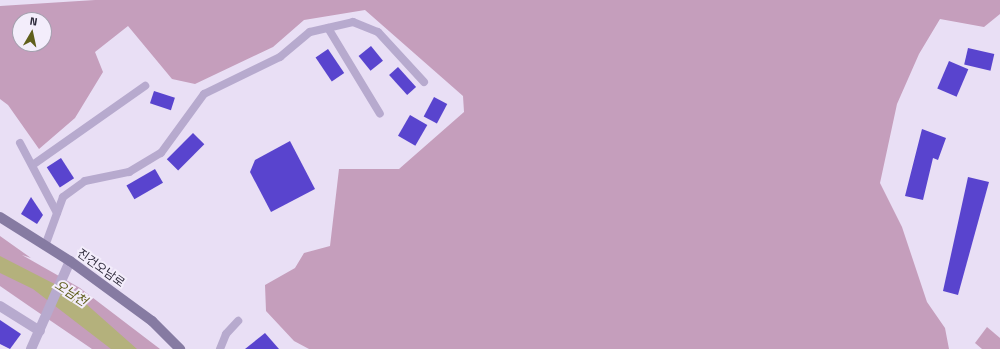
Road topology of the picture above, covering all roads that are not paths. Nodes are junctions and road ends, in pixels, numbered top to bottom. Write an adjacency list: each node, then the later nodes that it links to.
1 (328, 28): 2 (lane); 4 (lane); 7 (lane)
2 (424, 82)
3 (145, 86): 6 (lane)
4 (380, 114)
5 (20, 143): 6 (lane)
6 (34, 164): 7 (lane)
7 (57, 213): 9 (lane)
8 (0, 217): 9 (main road, 진건오남로)
9 (45, 246): 10 (main road, 진건오남로)
10 (70, 262): 13 (street); 15 (main road, 진건오남로)
11 (0, 306): 13 (street)
12 (238, 321): 16 (lane)
13 (40, 331): 14 (street)
14 (30, 349)
15 (180, 349)
16 (220, 349)

